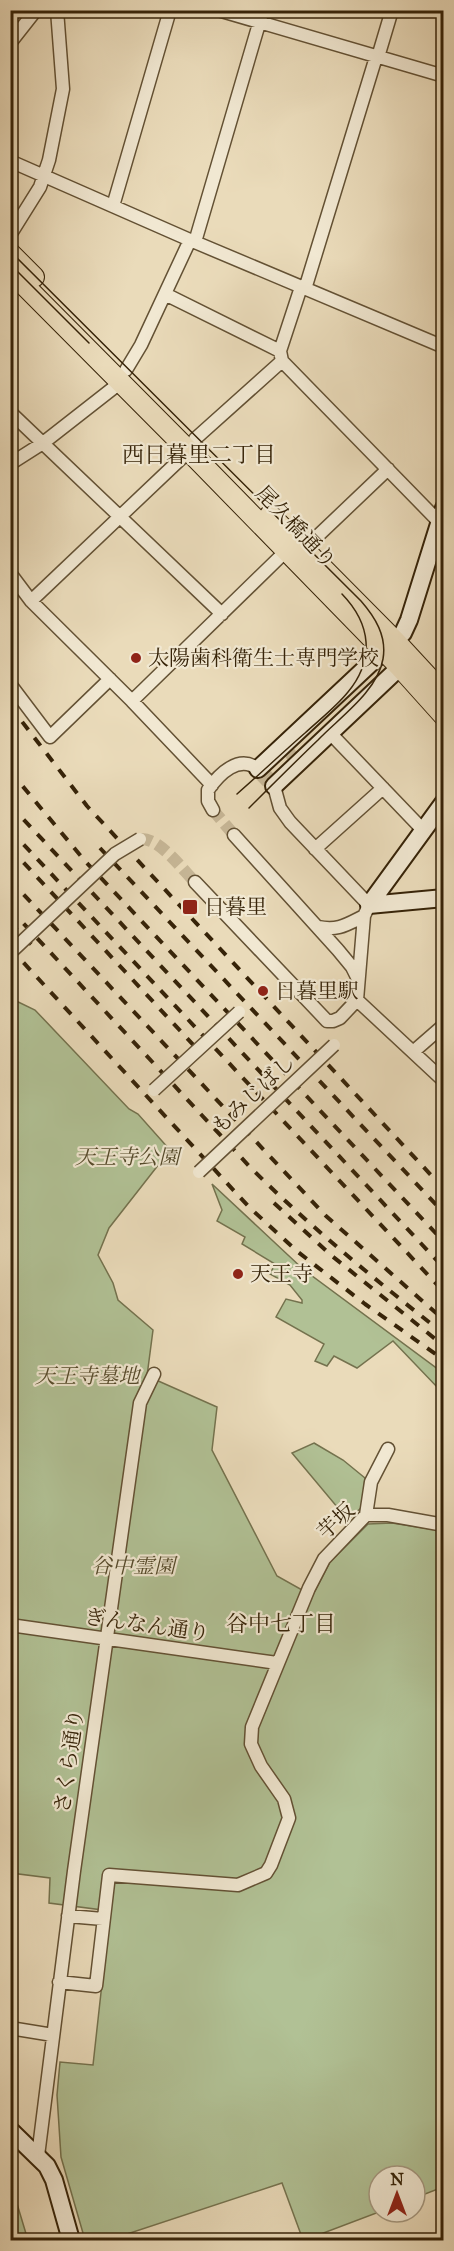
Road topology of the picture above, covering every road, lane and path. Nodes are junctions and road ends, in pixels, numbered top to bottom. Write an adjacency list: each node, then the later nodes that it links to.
1 (36, 10): 7 (street)
2 (57, 10): 11 (street)
3 (170, 10): 12 (street)
4 (218, 10): 6 (street)
5 (392, 10): 8 (street)
6 (262, 17): 8 (street); 14 (street)
7 (12, 38)
8 (377, 57): 9 (street); 17 (street)
9 (444, 76)
10 (10, 161): 11 (street)
11 (44, 175): 12 (street); 13 (street)
12 (113, 206): 14 (street)
13 (11, 231)
14 (193, 241): 17 (street); 18 (street)
15 (10, 253): 21 (main road, 尾久橋通り)
16 (10, 271): 21 (main road, 尾久橋通り)
17 (303, 288): 19 (street); 20 (street)
18 (165, 294): 20 (street); 21 (street)
19 (444, 347)
20 (281, 356): 24 (street); 26 (street)
21 (124, 376): 23 (street); 24 (main road, 尾久橋通り)
22 (10, 411): 23 (street)
23 (43, 443): 25 (street); 27 (street)
24 (192, 445): 27 (street); 29 (main road, 尾久橋通り)
25 (10, 464)
26 (388, 469): 28 (street); 29 (street)
27 (121, 517): 32 (street); 33 (street)
28 (442, 520): 34 (street)
29 (295, 550): 33 (street); 34 (main road, 尾久橋通り)
30 (10, 573): 31 (street)
31 (14, 586): 32 (street)
32 (32, 601): 36 (street)
33 (222, 614): 39 (street)
34 (390, 646): 35 (main road, 尾久橋通り); 38 (main road, 尾久橋通り); 42 (street)
35 (400, 667): 40 (main road, 尾久橋通り); 41 (street)
36 (110, 679): 37 (street); 39 (street)
37 (10, 684)
38 (441, 684)
39 (132, 701): 43 (street)
40 (444, 716)
41 (331, 734): 44 (street); 45 (street)
42 (258, 769): 43 (street)
43 (212, 785): 47 (street)
44 (274, 786): 51 (street)
45 (383, 788): 48 (street); 51 (street)
46 (444, 802): 48 (street)
47 (213, 810)
48 (423, 830): 54 (street)
49 (234, 834): 55 (street)
50 (140, 839): 56 (street, bridge)
51 (315, 849): 54 (street)
52 (195, 882): 58 (street)
53 (444, 898): 54 (street)
54 (366, 910): 55 (street); 57 (street)
55 (318, 927): 57 (street)
56 (10, 953)
57 (358, 979): 58 (street)
58 (357, 1000): 62 (street)
59 (239, 1012): 64 (street, bridge)
60 (444, 1025): 62 (street)
61 (334, 1045): 65 (street, もみじばし, bridge)
62 (413, 1052): 63 (street)
63 (444, 1081)
64 (154, 1090)
65 (199, 1172)
66 (154, 1374): 71 (street, さくら通り)
67 (388, 1449): 68 (street)
68 (366, 1515): 69 (street, 芋坂); 72 (street, 芋坂)
69 (444, 1525)
70 (10, 1625): 71 (street, ぎんなん通り)
71 (107, 1639): 72 (street, ぎんなん通り); 73 (street, さくら通り)
72 (277, 1663): 74 (street, 芋坂)
73 (68, 1916): 74 (street); 75 (street, さくら通り)
74 (103, 1919): 75 (street)
75 (60, 1982): 77 (street, さくら通り)
76 (10, 2028): 77 (street)
77 (53, 2035): 79 (street, さくら通り)
78 (10, 2130): 79 (street)
79 (38, 2156): 80 (street)
80 (71, 2241)

